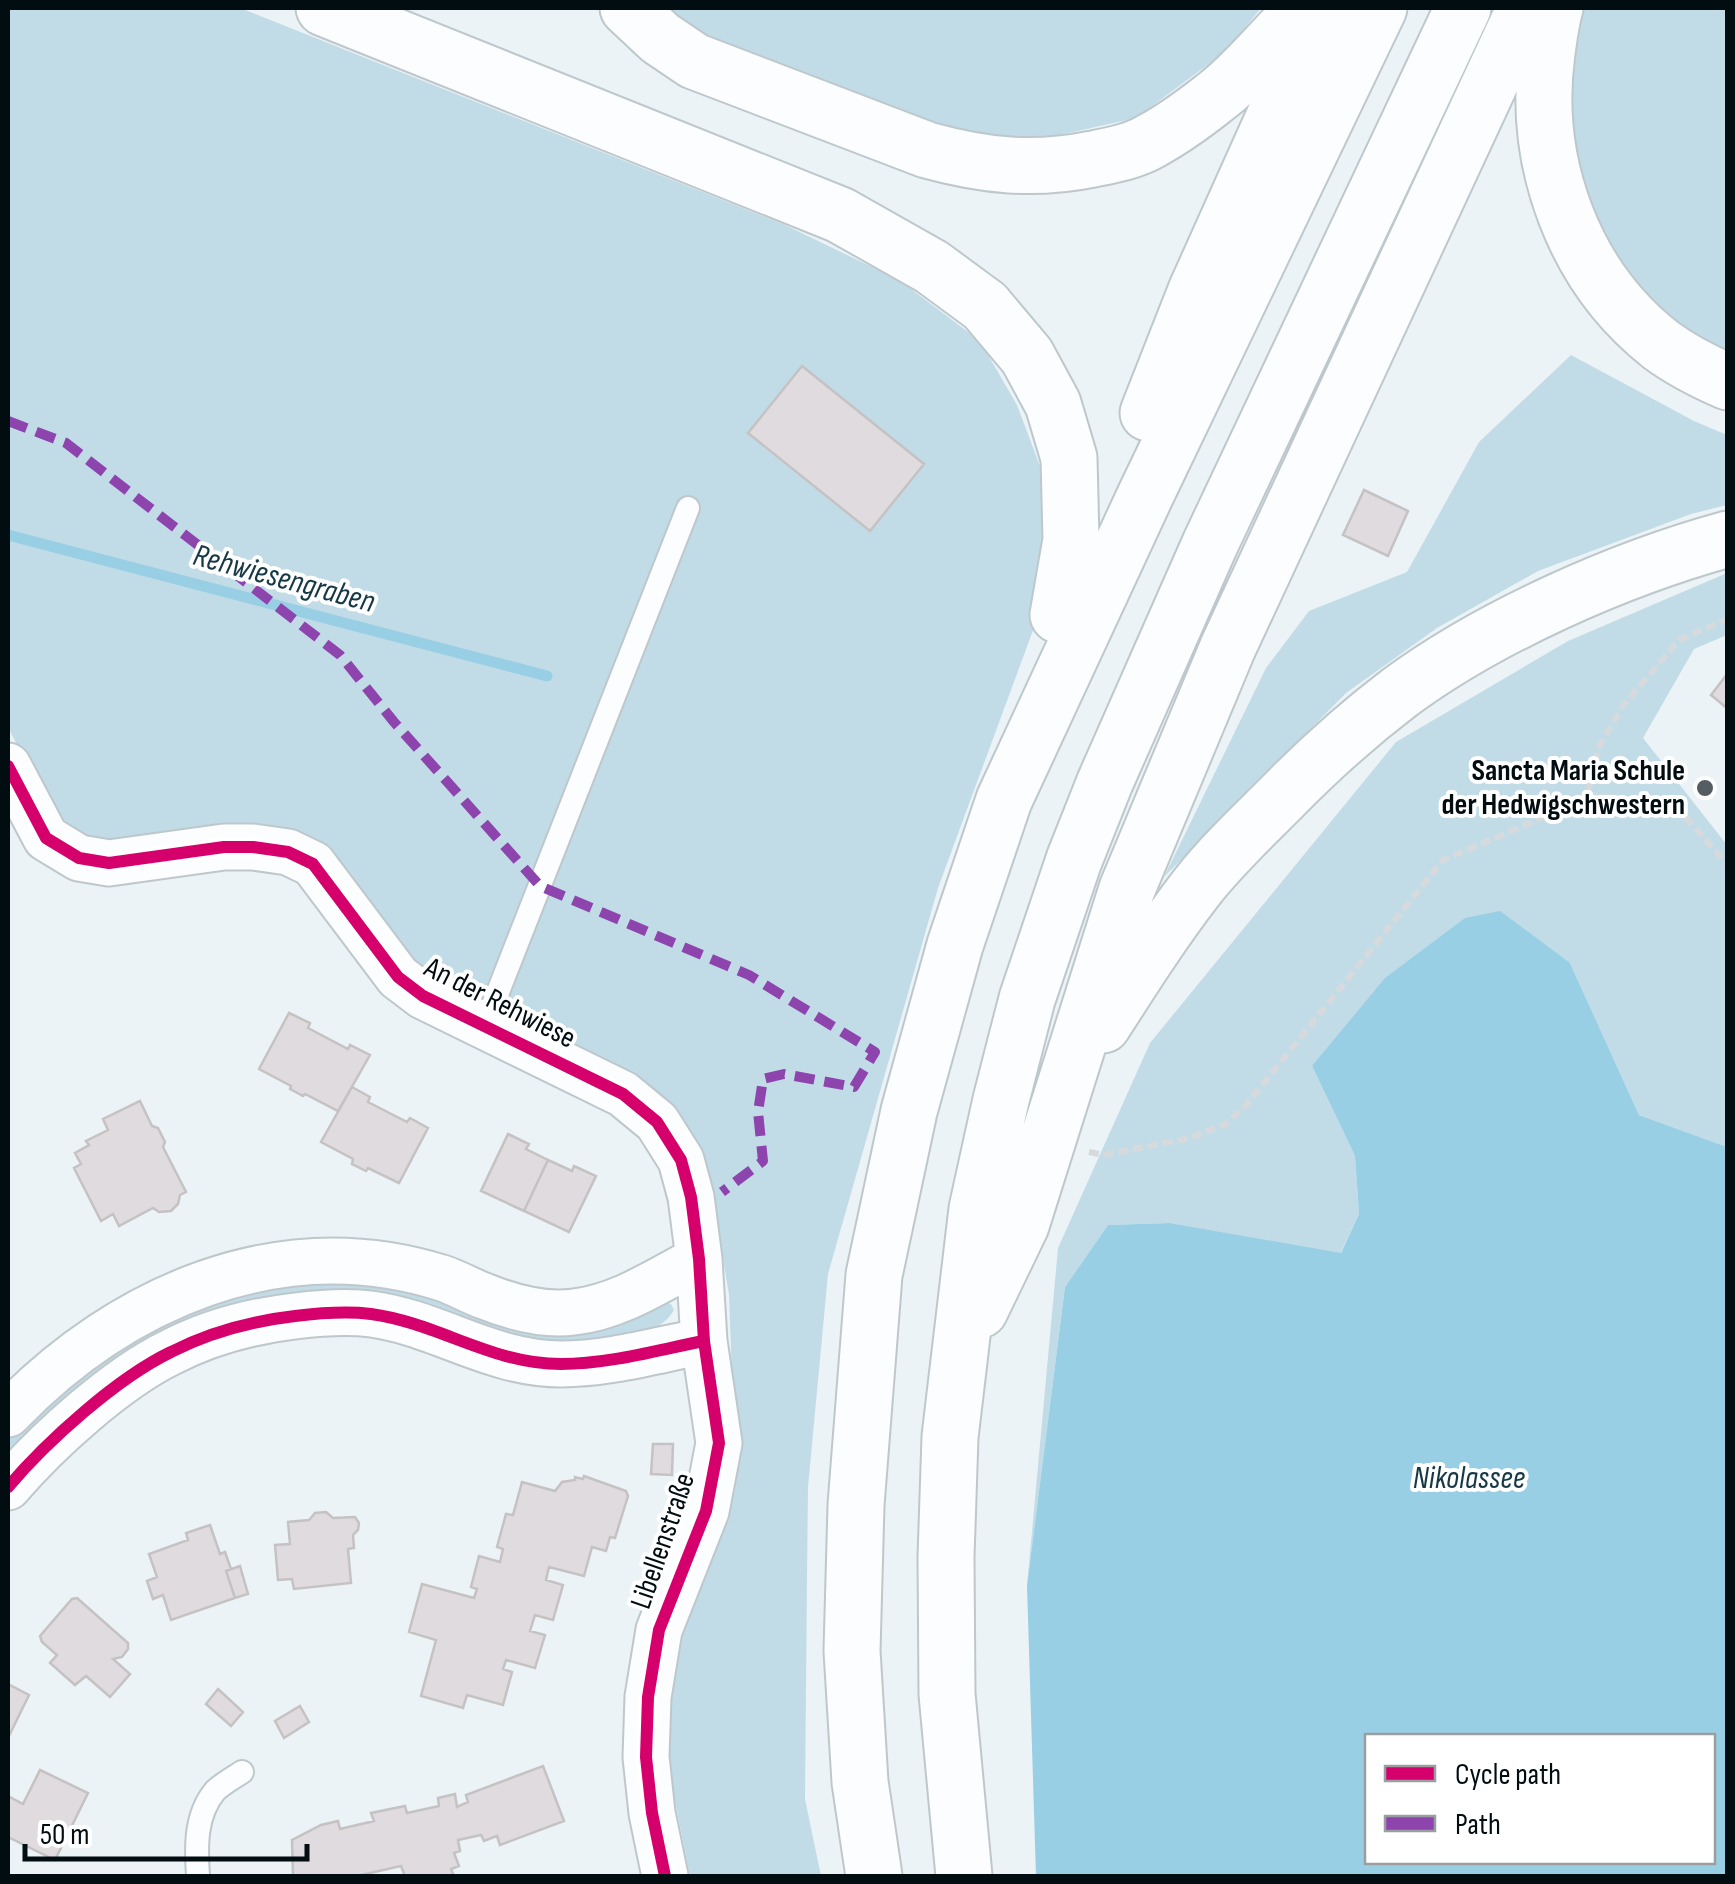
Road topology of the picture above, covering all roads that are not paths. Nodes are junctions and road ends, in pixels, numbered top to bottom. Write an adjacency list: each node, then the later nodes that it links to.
1 (324, 8): 12 (highway)
2 (628, 8): 3 (highway)
3 (1298, 8)
4 (1323, 8): 12 (highway)
5 (1379, 8): 14 (highway)
6 (1463, 8): 19 (highway)
7 (1525, 8): 16 (highway)
8 (1555, 8): 9 (highway)
9 (1728, 382)
10 (688, 508): 15 (lane)
11 (1728, 540): 16 (highway)
12 (1058, 614): 14 (highway)
13 (8, 766): 15 (street, An der Rehwiese)
14 (1004, 800): 25 (highway)
15 (485, 1025): 17 (street, An der Rehwiese)
16 (1066, 1082): 19 (highway)
17 (699, 1259): 18 (street, An der Rehwiese); 20 (street)
18 (704, 1341): 21 (street); 24 (street, Libellenstraße)
19 (960, 1354): 26 (highway)
20 (8, 1414)
21 (8, 1488)
22 (242, 1772): 23 (lane)
23 (198, 1876)
24 (665, 1876)
25 (874, 1876)
26 (964, 1876)

